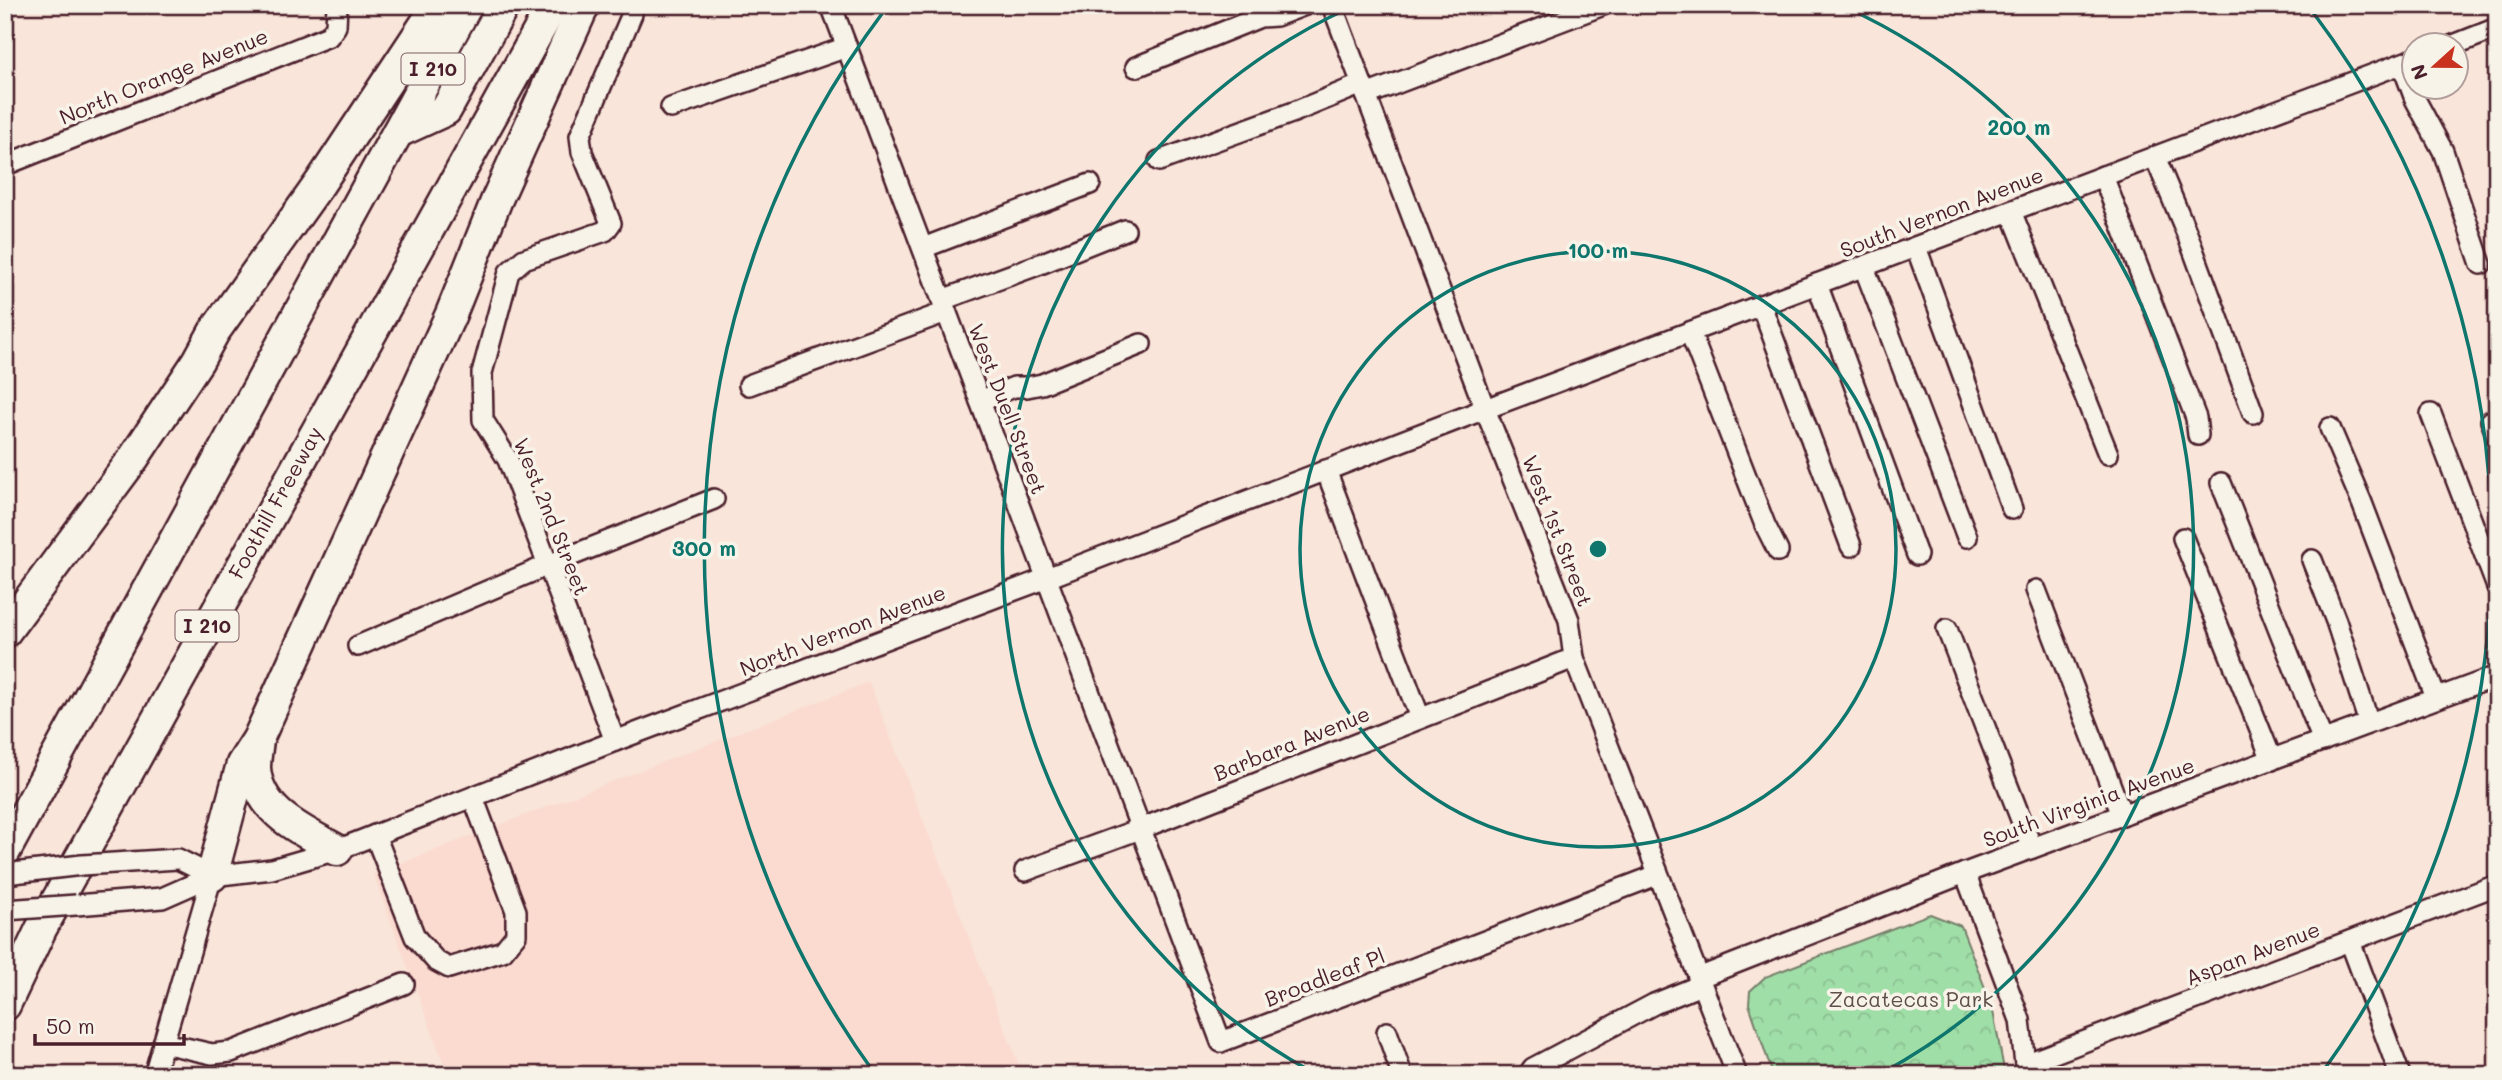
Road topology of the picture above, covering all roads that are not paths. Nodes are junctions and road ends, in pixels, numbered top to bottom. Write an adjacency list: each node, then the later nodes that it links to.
1 (337, 5): 25 (street, North Orange Avenue)
2 (438, 5): 62 (highway)
3 (467, 5): 22 (highway, I 210)
4 (505, 5): 22 (highway)
5 (524, 5): 17 (highway)
6 (553, 5): 17 (highway, Foothill Freeway / I 210)
7 (584, 5): 69 (highway)
8 (831, 5): 15 (street, West Duell Street)
9 (1305, 5): 18 (street)
10 (1332, 5): 19 (street, West 1st Street)
11 (1603, 5): 19 (street)
12 (632, 14): 57 (street, West 2nd Street)
13 (2497, 29): 14 (street)
14 (2470, 39)
15 (847, 47): 21 (street); 31 (street, West Duell Street)
16 (2400, 65): 23 (street, South Vernon Avenue)
17 (520, 66): 90 (highway, Foothill Freeway / I 210)
18 (1136, 67)
19 (1364, 90): 24 (street); 41 (street, West 1st Street)
20 (2418, 102): 32 (street)
21 (671, 108)
22 (398, 132): 79 (highway, I 210)
23 (2155, 157): 26 (street, South Vernon Avenue); 42 (street)
24 (1159, 161)
25 (5, 165)
26 (2103, 176): 28 (street, South Vernon Avenue); 45 (street)
27 (1090, 184): 31 (street)
28 (2011, 211): 30 (street, South Vernon Avenue); 46 (street)
29 (1125, 230): 36 (street)
30 (1916, 247): 33 (street, South Vernon Avenue); 50 (street)
31 (923, 248): 36 (street, West Duell Street)
32 (2481, 264)
33 (1864, 267): 34 (street, South Vernon Avenue); 51 (street)
34 (1817, 284): 35 (street, South Vernon Avenue); 55 (street)
35 (1762, 305): 37 (street, South Vernon Avenue); 53 (street)
36 (944, 306): 39 (street); 40 (street, West Duell Street)
37 (1690, 332): 41 (street, South Vernon Avenue); 54 (street)
38 (1142, 344): 40 (street)
39 (749, 385)
40 (980, 401): 58 (street, West Duell Street)
41 (1485, 409): 47 (street, North Vernon Avenue); 64 (street, West 1st Street)
42 (2253, 413)
43 (2431, 414): 59 (street)
44 (2330, 428): 66 (street)
45 (2198, 435)
46 (2108, 454)
47 (1326, 470): 58 (street, North Vernon Avenue); 67 (street)
48 (2221, 483): 70 (street)
49 (714, 499): 57 (street)
50 (2012, 509)
51 (1967, 537)
52 (2183, 538): 72 (street)
53 (1851, 546)
54 (1778, 551)
55 (1917, 555)
56 (2312, 560): 68 (street)
57 (548, 565): 63 (street); 71 (street, West 2nd Street)
58 (1047, 578): 71 (street, North Vernon Avenue); 75 (street, West Duell Street)
59 (2497, 587)
60 (2036, 590): 74 (street)
61 (1947, 629): 77 (street)
62 (5, 632)
63 (358, 646)
64 (1574, 657): 67 (street, Barbara Avenue); 83 (street, West 1st Street)
65 (2497, 676): 66 (street, South Virginia Avenue)
66 (2436, 698): 68 (street, South Virginia Avenue)
67 (1420, 718): 75 (street, Barbara Avenue)
68 (2369, 723): 70 (street, South Virginia Avenue)
69 (258, 738): 78 (highway); 84 (highway)
70 (2323, 740): 72 (street, South Virginia Avenue)
71 (615, 741): 73 (street, North Vernon Avenue)
72 (2272, 760): 74 (street, South Virginia Avenue)
73 (473, 797): 76 (street, North Vernon Avenue); 76 (street)
74 (2122, 815): 77 (street, South Virginia Avenue)
75 (1140, 829): 80 (street, Barbara Avenue); 83 (street, Broadleaf Pl)
76 (374, 835): 78 (street, North Vernon Avenue)
77 (2032, 848): 81 (street, South Virginia Avenue)
78 (337, 850): 84 (street, North Vernon Avenue)
79 (5, 851)
80 (1025, 871)
81 (1965, 873): 88 (street, South Virginia Avenue); 93 (street)
82 (5, 874): 84 (street, bridge)
83 (1657, 874): 88 (street, West 1st Street)
84 (212, 876): 86 (street, North Vernon Avenue, bridge); 92 (street)
85 (2497, 885): 87 (street, Aspan Avenue)
86 (5, 910)
87 (2350, 941): 93 (street, Aspan Avenue); 98 (street)
88 (1700, 981): 96 (street, South Virginia Avenue); 97 (street, West 1st Street)
89 (404, 984): 92 (street)
90 (5, 1005)
91 (1387, 1032): 95 (street)
92 (163, 1043): 94 (street)
93 (2027, 1069)
94 (154, 1075)
95 (1402, 1075)
96 (1528, 1075)
97 (1737, 1075)
98 (2400, 1075)

